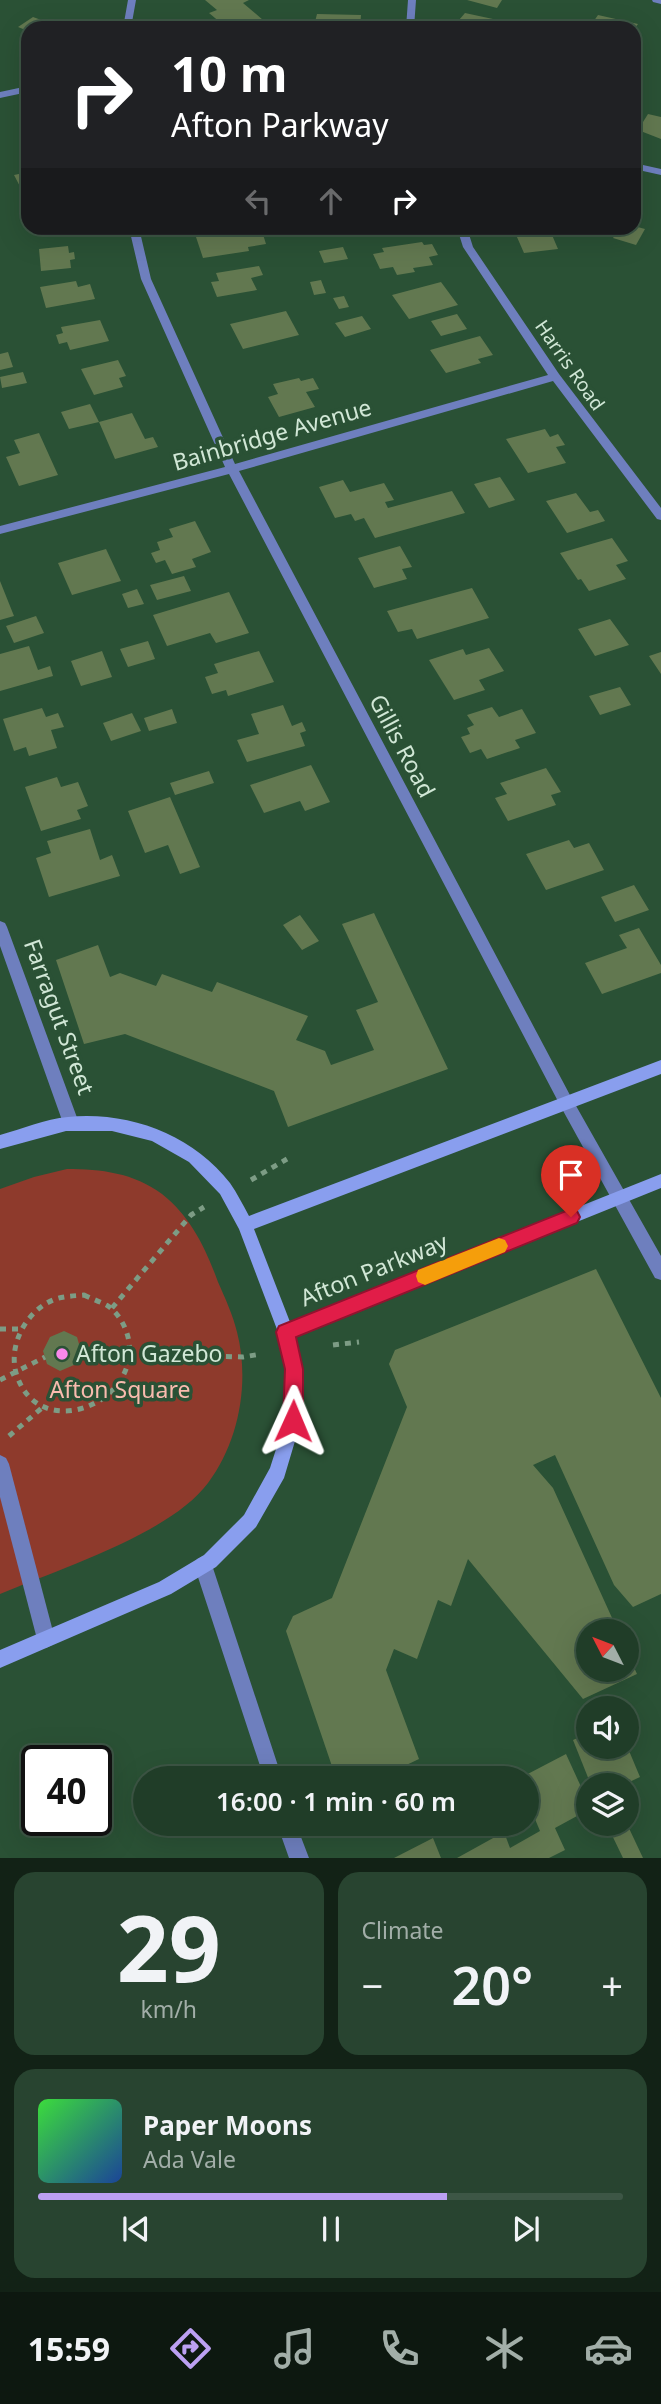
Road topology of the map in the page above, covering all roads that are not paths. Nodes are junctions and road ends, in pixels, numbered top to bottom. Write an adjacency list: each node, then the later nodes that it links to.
1 (132, 0): 5 (street)
2 (412, 0): 6 (street)
3 (656, 0): 4 (street)
4 (661, 1)
5 (128, 21)
6 (410, 21)
7 (21, 90): 8 (street)
8 (0, 94)
9 (641, 168): 10 (street)
10 (661, 172)
11 (136, 235): 14 (street, Gillis Road)
12 (464, 235): 13 (street, Harris Road)
13 (555, 377): 14 (street, Bainbridge Avenue); 15 (street, Harris Road)
14 (232, 468): 16 (street, Bainbridge Avenue); 19 (street, Gillis Road)
15 (661, 516)
16 (0, 530)
17 (1, 934): 20 (street, Farragut Street)
18 (661, 1066): 19 (street)
19 (566, 1102): 23 (street, Gillis Road); 24 (street)
20 (71, 1124): 21 (street); 24 (street)
21 (0, 1142)
22 (661, 1181): 23 (street, Afton Parkway)
23 (621, 1197): 25 (street, Gillis Road); 26 (street, Afton Parkway)
24 (245, 1225): 26 (street)
25 (661, 1272)
26 (286, 1332): 28 (street, Afton Parkway)
27 (0, 1464): 29 (street)
28 (203, 1565): 29 (street, Afton Parkway); 31 (street)
29 (46, 1639): 30 (street, Afton Parkway)
30 (0, 1659)
31 (269, 1766)
32 (291, 1836): 33 (street)
33 (299, 1858)

